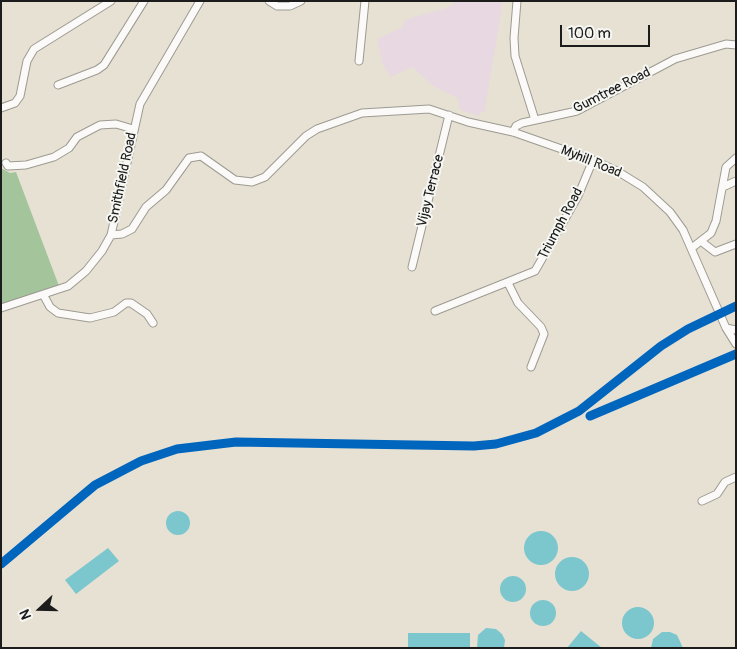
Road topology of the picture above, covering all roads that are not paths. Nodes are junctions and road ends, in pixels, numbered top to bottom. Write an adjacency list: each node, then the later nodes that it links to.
1 (111, 1): 11 (street)
2 (144, 1): 10 (street)
3 (200, 1): 14 (street, Smithfield Road)
4 (269, 1): 5 (street)
5 (301, 1)
6 (365, 1): 9 (street)
7 (517, 1): 13 (street)
8 (736, 45): 13 (street, Gumtree Road)
9 (359, 61)
10 (58, 85)
11 (1, 108)
12 (449, 115): 15 (street); 21 (street); 25 (street, Vijay Terrace)
13 (535, 120): 15 (street, Gumtree Road)
14 (133, 130): 18 (street); 21 (street, Smithfield Road)
15 (512, 132): 17 (street, Myhill Road)
16 (736, 158): 20 (street)
17 (593, 160): 24 (street, Myhill Road); 26 (street, Triumph Road)
18 (6, 163)
19 (736, 181): 20 (street)
20 (723, 186): 22 (street)
21 (110, 235): 27 (street, Smithfield Road)
22 (702, 242): 23 (street); 24 (street)
23 (736, 244)
24 (692, 247): 31 (street, Myhill Road)
25 (412, 267)
26 (508, 284): 29 (street, Triumph Road); 34 (street)
27 (44, 296): 28 (street, Smithfield Road); 30 (street)
28 (1, 308)
29 (435, 311)
30 (153, 323)
31 (726, 328): 32 (street); 33 (street, Myhill Road)
32 (736, 330)
33 (736, 344)
34 (531, 367)
35 (736, 477): 36 (street)
36 (702, 501)

